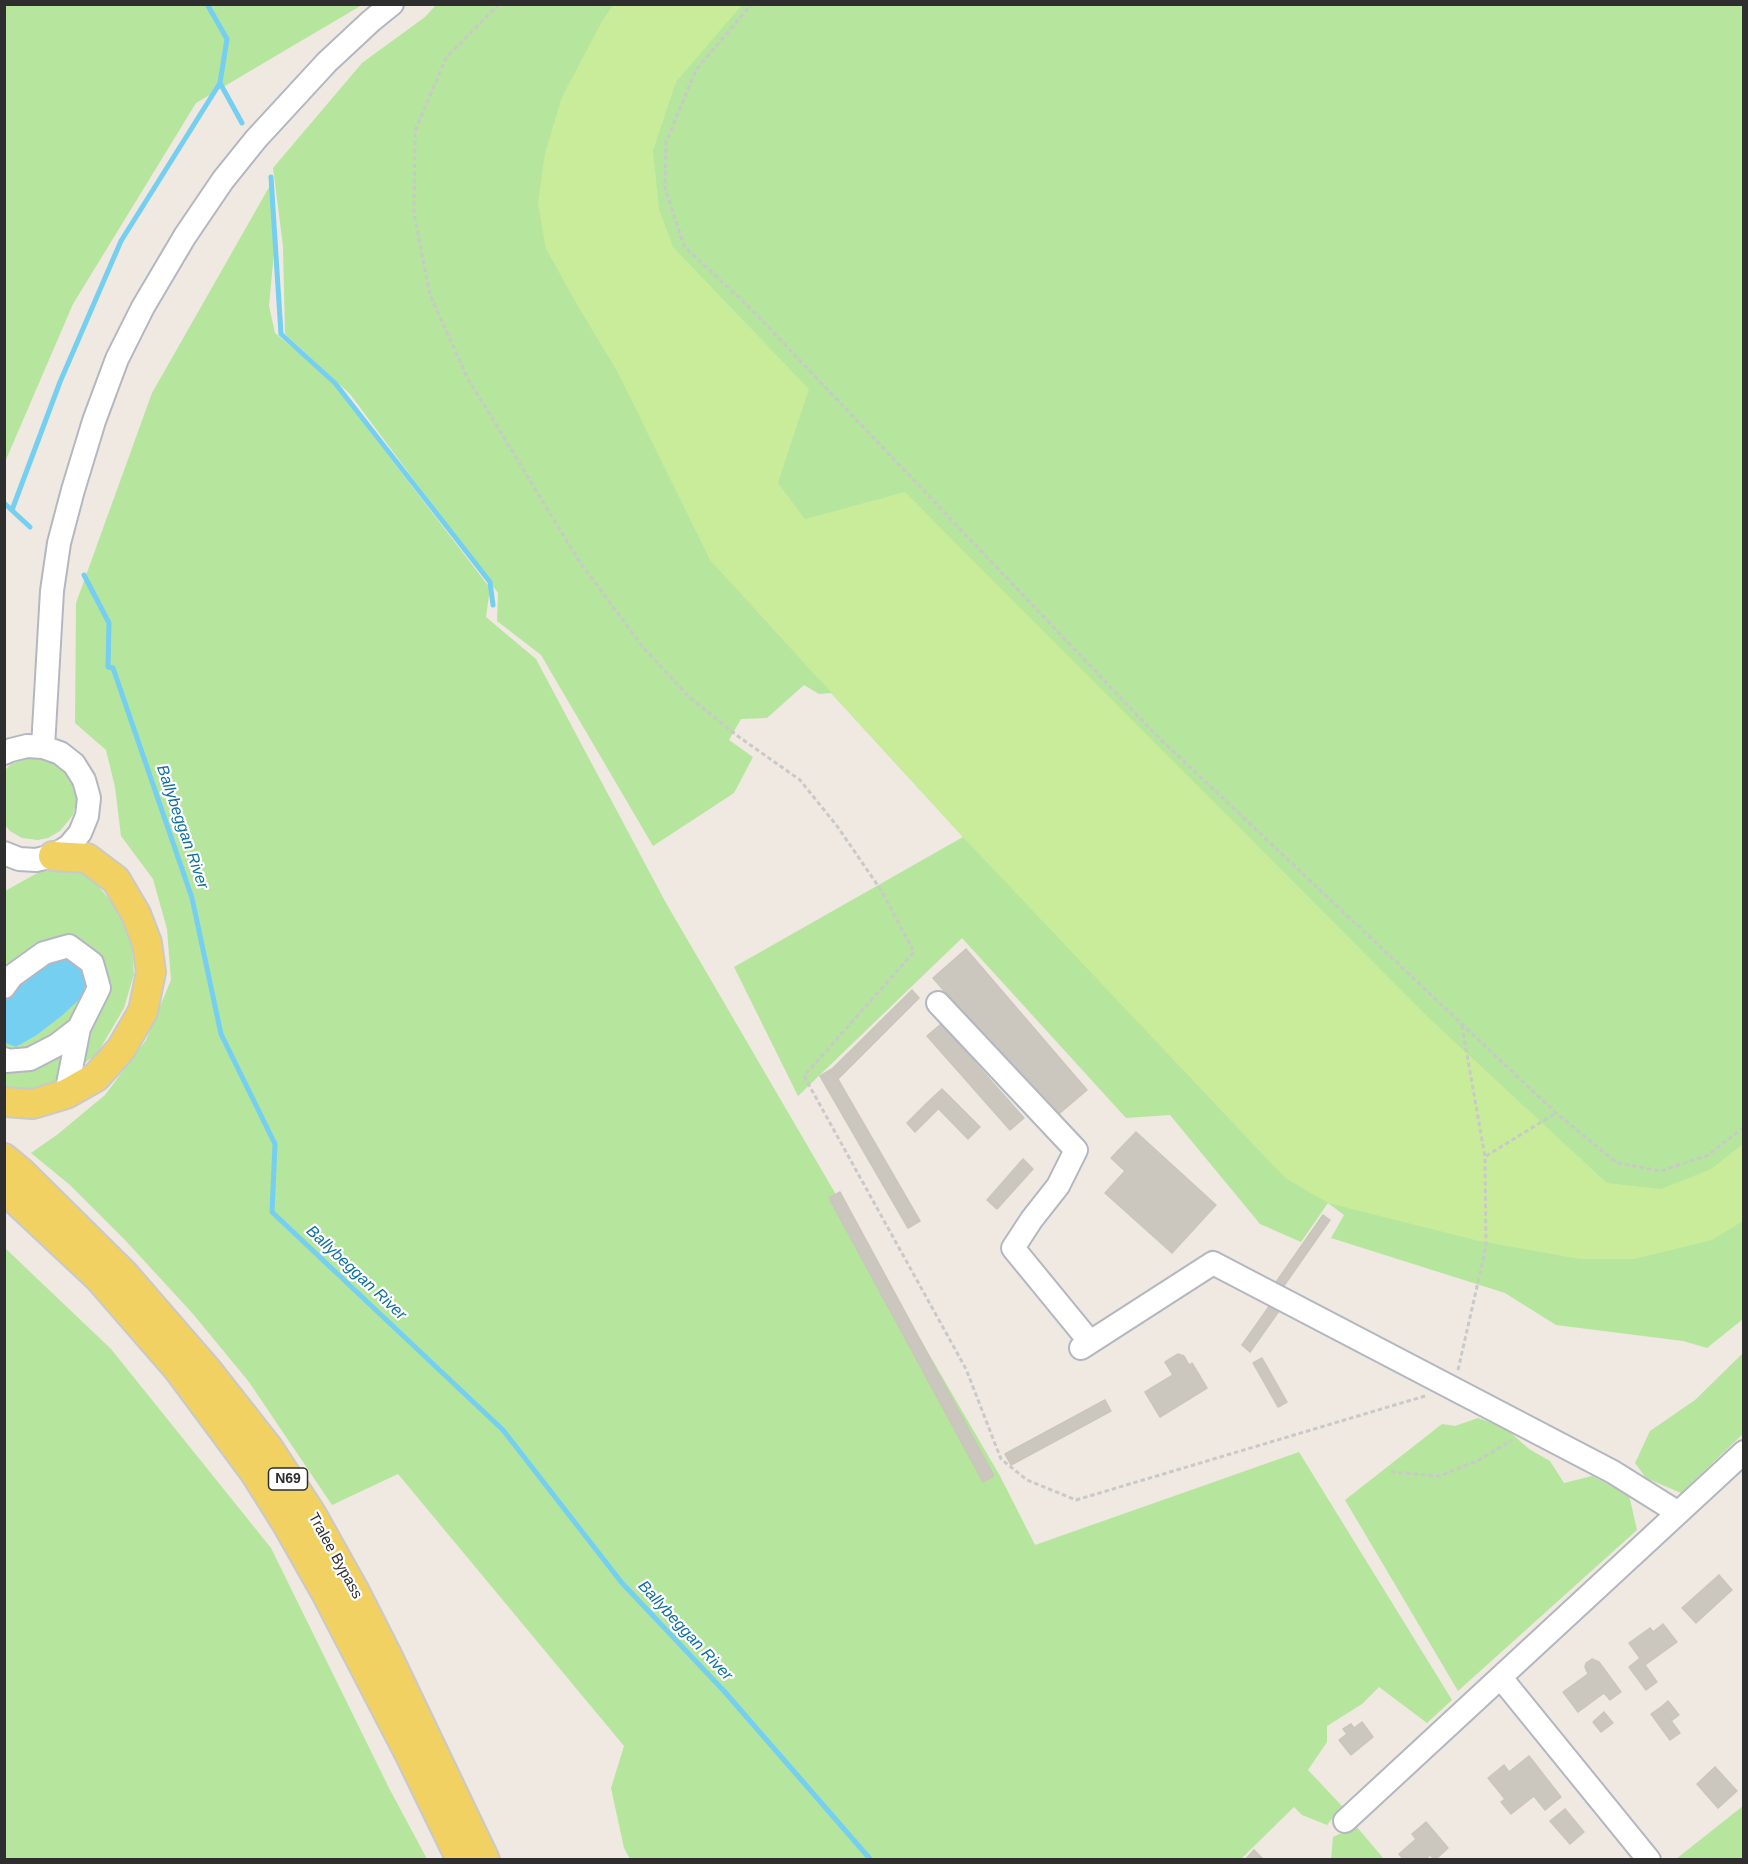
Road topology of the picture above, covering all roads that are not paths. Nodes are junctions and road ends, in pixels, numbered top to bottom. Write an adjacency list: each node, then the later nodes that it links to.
1 (392, 4): 2 (street)
2 (43, 747): 3 (street); 5 (street)
3 (4, 753)
4 (4, 853): 5 (street)
5 (53, 856): 10 (main road)
6 (4, 987): 8 (street)
7 (938, 1003): 15 (street)
8 (80, 1028): 9 (street); 10 (street)
9 (4, 1059)
10 (66, 1094): 11 (main road)
11 (4, 1102)
12 (4, 1158): 19 (main road, Tralee Bypass / N69)
13 (4, 1188): 18 (main road, Tralee Bypass / N69)
14 (1743, 1452): 15 (street)
15 (1677, 1512): 16 (street)
16 (1501, 1678): 17 (street); 20 (street)
17 (1345, 1821)
18 (461, 1860)
19 (485, 1860)
20 (1649, 1860)

